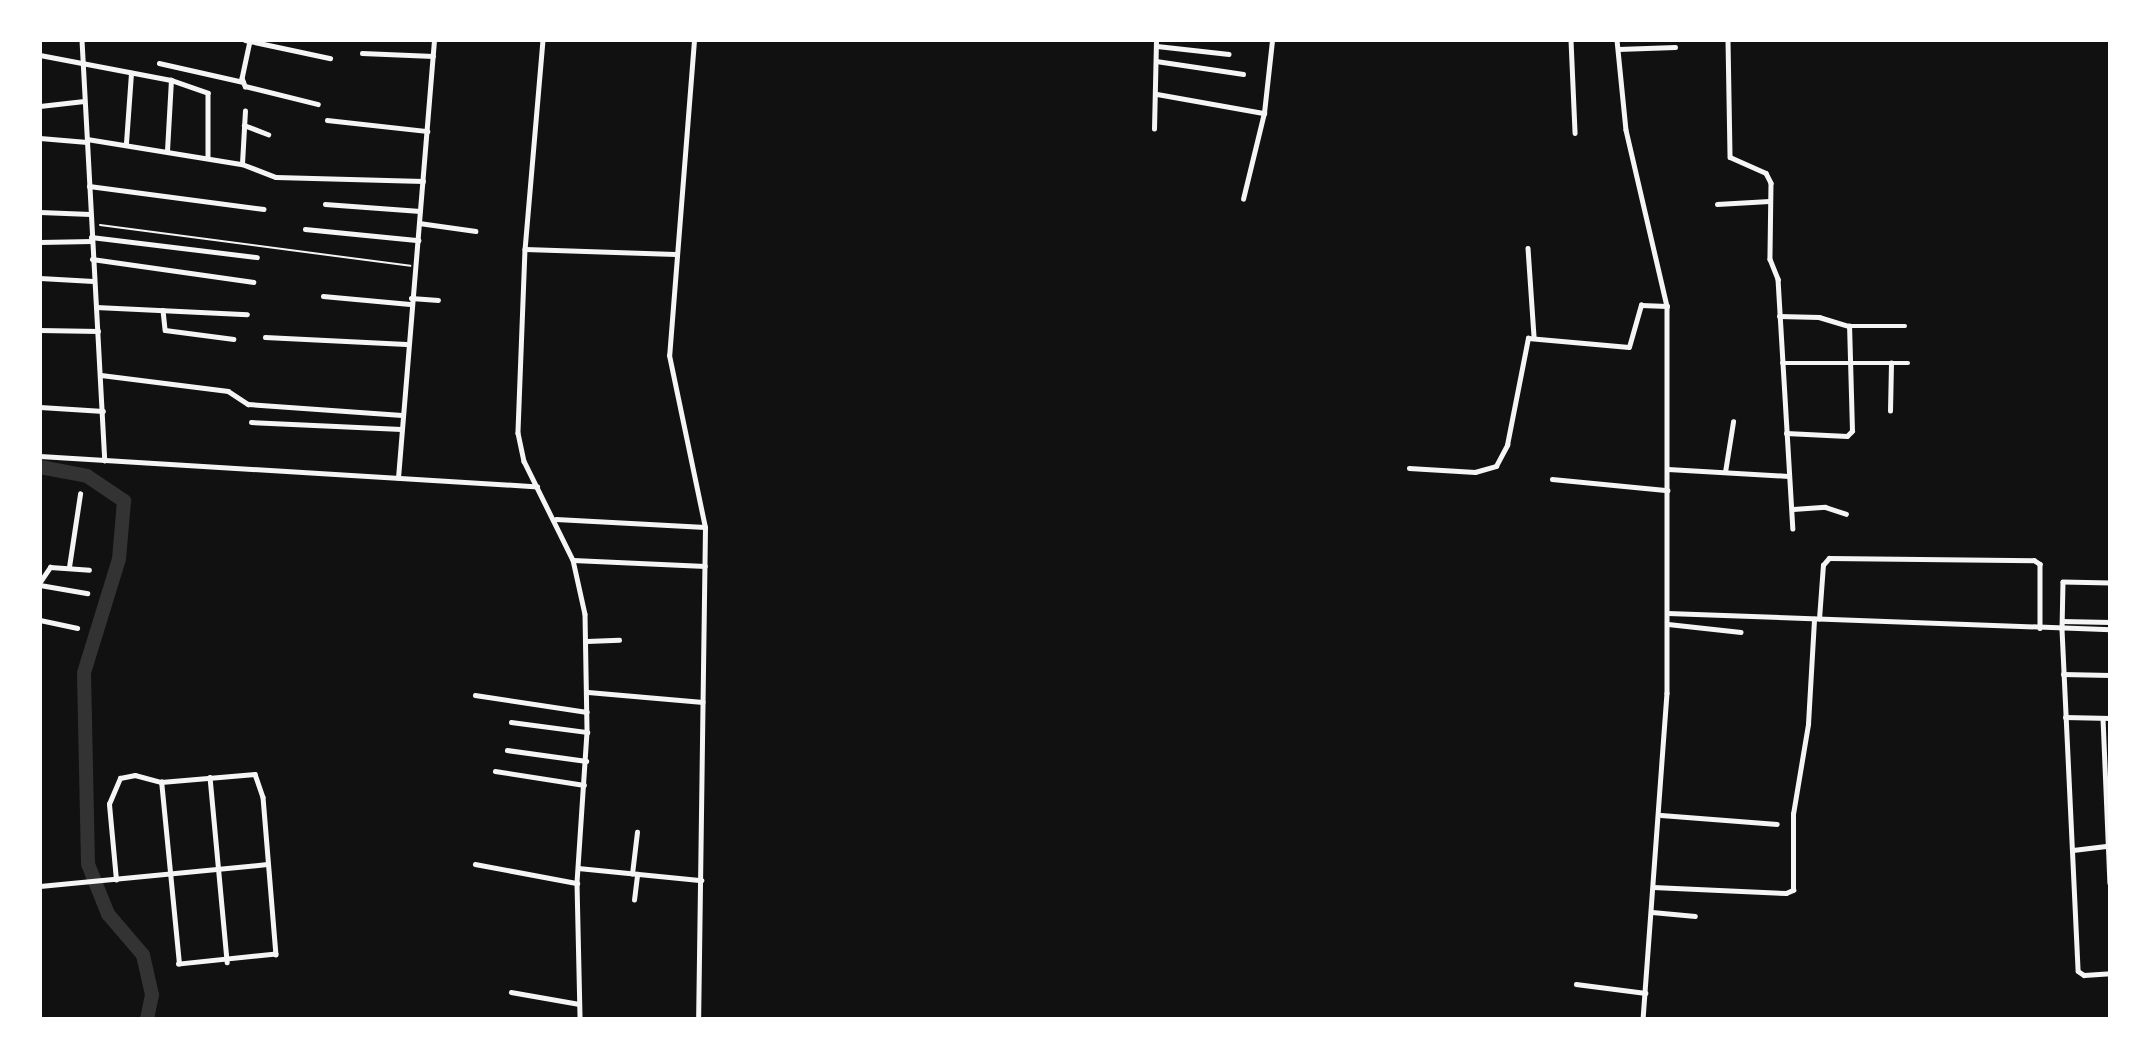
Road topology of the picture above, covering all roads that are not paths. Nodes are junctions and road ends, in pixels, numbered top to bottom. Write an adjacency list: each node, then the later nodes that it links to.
1 (82, 40): 18 (street)
2 (434, 40): 16 (street)
3 (543, 40): 60 (street)
4 (694, 40): 61 (street)
5 (1272, 40): 30 (street)
6 (1571, 40): 35 (street)
7 (1617, 40): 12 (street)
8 (1728, 40): 46 (street)
9 (248, 41): 17 (street); 24 (street)
10 (1156, 43): 14 (street); 19 (street)
11 (1675, 47): 12 (street)
12 (1618, 50): 71 (street)
13 (362, 53): 16 (street)
14 (1229, 54)
15 (40, 55): 18 (street)
16 (433, 57): 34 (street)
17 (330, 58)
18 (81, 61): 21 (street); 26 (street)
19 (1156, 61): 22 (street); 25 (street)
20 (159, 63): 24 (street)
21 (131, 73): 23 (street); 39 (street)
22 (1243, 74)
23 (171, 80): 40 (street); 41 (street)
24 (243, 82): 27 (street)
25 (1157, 94): 30 (street); 33 (street)
26 (84, 101): 28 (street); 38 (street)
27 (318, 104)
28 (40, 106)
29 (245, 111): 32 (street)
30 (1264, 113): 45 (street)
31 (327, 120): 34 (street)
32 (244, 125): 36 (street); 42 (street)
33 (1154, 129)
34 (427, 131): 43 (street)
35 (1575, 133)
36 (268, 134)
37 (40, 138): 38 (street)
38 (87, 140): 39 (street); 44 (street)
39 (126, 144): 40 (street)
40 (167, 151): 41 (street)
41 (208, 158): 42 (street)
42 (242, 164): 43 (street)
43 (423, 181): 50 (street)
44 (89, 186): 49 (street); 52 (street)
45 (1243, 199)
46 (1769, 201): 48 (street); 75 (street)
47 (325, 204): 50 (street)
48 (1717, 204)
49 (263, 209)
50 (420, 211): 53 (street)
51 (40, 212): 52 (street)
52 (90, 214): 56 (street)
53 (419, 223): 55 (street); 57 (street)
54 (305, 229): 57 (street)
55 (475, 231)
56 (92, 239): 58 (street); 62 (street); 63 (street)
57 (418, 240): 68 (street)
58 (40, 242)
59 (1528, 248): 81 (street)
60 (525, 249): 61 (street); 105 (street)
61 (676, 254): 111 (street)
62 (257, 257)
63 (92, 259): 65 (street); 66 (street)
64 (40, 278): 65 (street)
65 (93, 281): 72 (street)
66 (254, 282)
67 (323, 296): 70 (street)
68 (411, 298): 69 (street); 70 (street)
69 (438, 300)
70 (410, 304): 83 (street)
71 (1667, 306): 81 (street); 100 (street)
72 (96, 307): 73 (street); 79 (street)
73 (163, 310): 74 (street); 82 (street)
74 (247, 314)
75 (1779, 316): 76 (street); 86 (street)
76 (1849, 326): 77 (street); 84 (street)
77 (1905, 326)
78 (40, 330): 79 (street)
79 (98, 331): 88 (street)
80 (265, 337): 83 (street)
81 (1534, 337): 99 (street)
82 (233, 339)
83 (406, 344): 92 (street)
84 (1852, 362): 85 (street); 86 (street); 96 (street)
85 (1891, 362): 87 (street); 91 (street)
86 (1782, 363): 96 (street)
87 (1908, 363)
88 (102, 375): 90 (street); 92 (street)
89 (40, 407): 90 (street)
90 (103, 411): 98 (street)
91 (1890, 411)
92 (402, 415): 95 (street)
93 (251, 422): 95 (street)
94 (1733, 422): 101 (street)
95 (401, 429): 103 (street)
96 (1786, 433): 102 (street)
97 (40, 456): 98 (street)
98 (105, 460): 103 (street)
99 (1409, 468)
100 (1668, 469): 101 (street); 106 (street)
101 (1725, 472): 102 (street)
102 (1788, 476): 108 (street)
103 (398, 478): 105 (street)
104 (1552, 479): 106 (street)
105 (538, 486): 110 (street)
106 (1667, 490): 120 (street)
107 (80, 494): 115 (street)
108 (1793, 509): 109 (street); 112 (street)
109 (1846, 514)
110 (556, 519): 111 (street); 113 (street)
111 (705, 527): 114 (street)
112 (1793, 529)
113 (573, 560): 114 (street); 132 (street)
114 (705, 566): 137 (street)
115 (69, 567): 116 (street); 118 (street)
116 (89, 570)
117 (2110, 583): 123 (street)
118 (40, 584): 119 (street)
119 (87, 593)
120 (1668, 613): 121 (street); 125 (street)
121 (1817, 619): 127 (street); 127 (street); 166 (street)
122 (40, 620): 126 (street)
123 (2062, 621): 124 (street); 128 (street)
124 (2110, 622)
125 (1668, 624): 130 (street); 150 (street)
126 (77, 628)
127 (2040, 628): 128 (street)
128 (2062, 629): 129 (street); 133 (street)
129 (2110, 629)
130 (1741, 632)
131 (619, 640): 132 (street)
132 (587, 641): 135 (street)
133 (2063, 674): 134 (street); 139 (street)
134 (2110, 675)
135 (588, 692): 137 (street); 138 (street)
136 (475, 695): 138 (street)
137 (704, 702): 162 (street)
138 (587, 712): 143 (street)
139 (2065, 717): 140 (street); 154 (street)
140 (2103, 718): 141 (street); 153 (street)
141 (2110, 718)
142 (511, 722): 143 (street)
143 (587, 732): 145 (street)
144 (507, 750): 145 (street)
145 (586, 761): 149 (street)
146 (495, 771): 149 (street)
147 (210, 777): 148 (street); 155 (street); 158 (street)
148 (161, 782): 159 (street); 161 (street)
149 (584, 785): 157 (street)
150 (1661, 816): 151 (street); 166 (street)
151 (1777, 824)
152 (637, 832): 160 (street)
153 (2108, 846): 154 (street); 164 (street)
154 (2073, 850): 171 (street)
155 (267, 864): 158 (street); 170 (street)
156 (475, 864): 163 (street)
157 (578, 868): 160 (street); 163 (street)
158 (218, 869): 159 (street); 170 (street)
159 (170, 874): 161 (street); 170 (street)
160 (634, 874): 162 (street); 167 (street)
161 (116, 880): 165 (street)
162 (701, 880): 177 (street)
163 (577, 883): 175 (street)
164 (2110, 883)
165 (40, 886)
166 (1653, 887): 168 (street)
167 (634, 900)
168 (1652, 912): 169 (street); 174 (street)
169 (1695, 916)
170 (227, 961)
171 (2110, 973)
172 (1576, 984): 174 (street)
173 (511, 992): 175 (street)
174 (1645, 993): 178 (street)
175 (579, 1004): 176 (street)
176 (580, 1019)
177 (698, 1019)
178 (1643, 1019)

